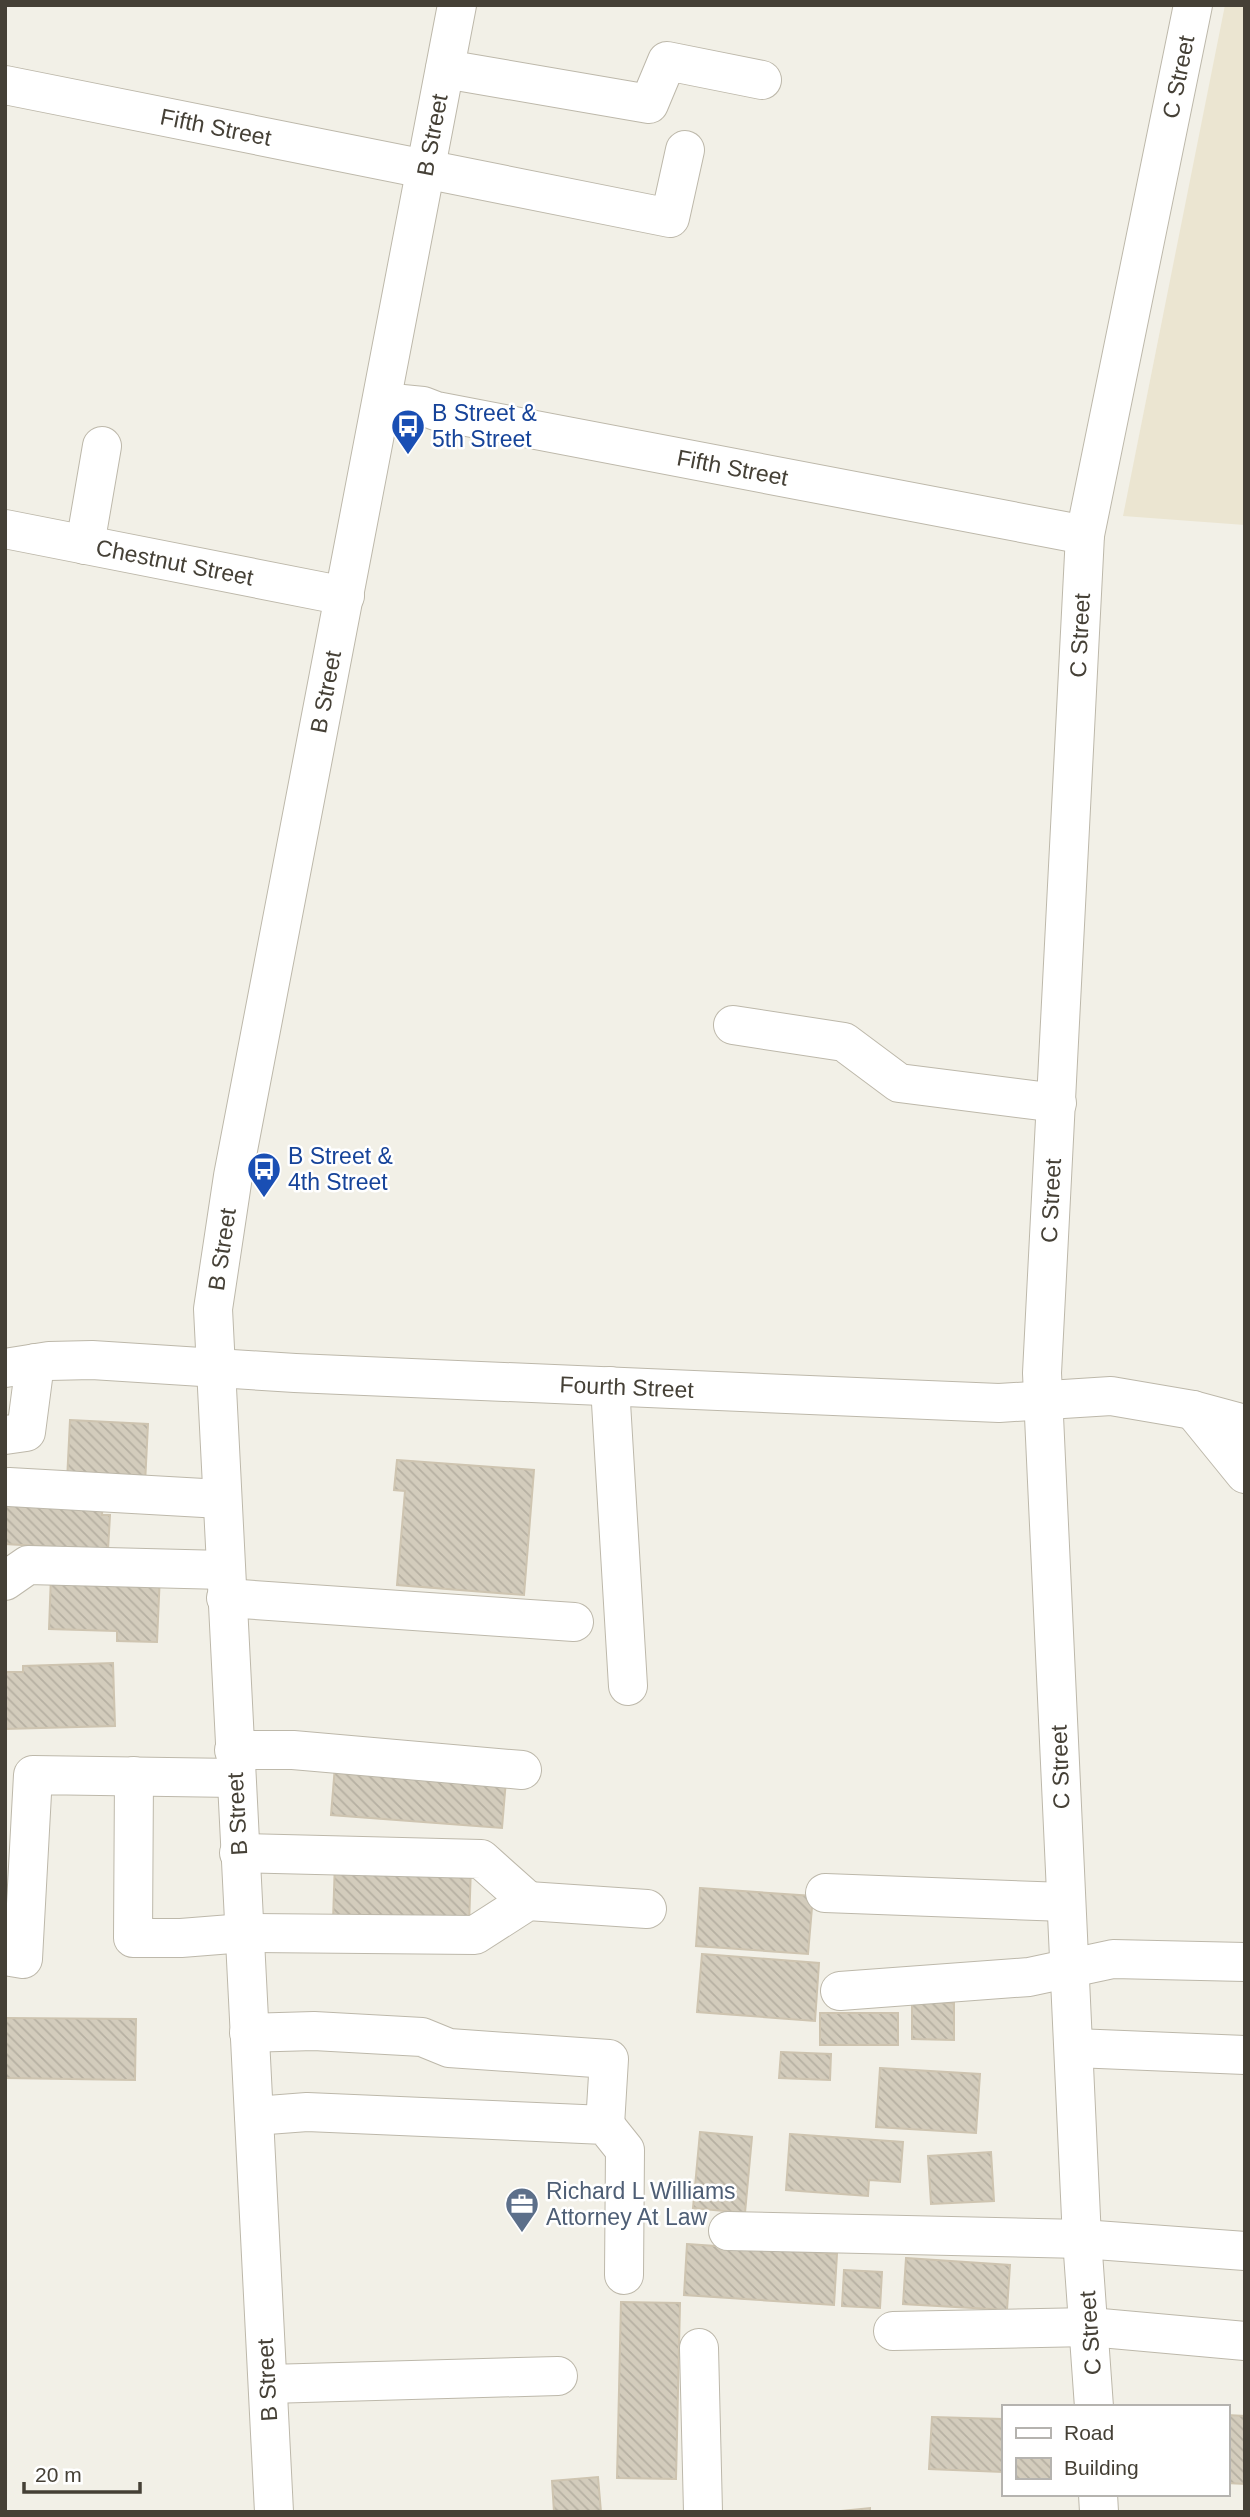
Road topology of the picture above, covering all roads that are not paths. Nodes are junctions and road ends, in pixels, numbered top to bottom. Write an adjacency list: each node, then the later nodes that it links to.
1 (457, 5): 3 (street, B Street)
2 (1193, 5): 11 (street, C Street)
3 (445, 69): 4 (street); 7 (street, B Street)
4 (762, 80)
5 (5, 85): 7 (street, Fifth Street)
6 (685, 150): 7 (street, Fifth Street)
7 (426, 170): 8 (street, B Street)
8 (382, 402): 11 (street, Fifth Street); 13 (street, B Street)
9 (102, 446): 12 (street)
10 (5, 529): 12 (street, Chestnut Street)
11 (1085, 535): 15 (street, C Street)
12 (85, 545): 13 (street, Chestnut Street)
13 (345, 596): 17 (street, B Street)
14 (733, 1025): 15 (street)
15 (1057, 1103): 19 (street, C Street)
16 (20, 1366): 17 (street, Fourth Street); 22 (street)
17 (214, 1366): 18 (street, Fourth Street); 25 (street, B Street)
18 (610, 1386): 19 (street, Fourth Street); 29 (street)
19 (1042, 1401): 20 (street, Fourth Street); 37 (street, C Street)
20 (1193, 1410): 21 (street, Fourth Street); 23 (street)
21 (1245, 1424)
22 (5, 1436)
23 (1245, 1474)
24 (9, 1488): 25 (street)
25 (220, 1499): 27 (street, B Street)
26 (5, 1581): 27 (street)
27 (225, 1584): 28 (street); 30 (street, B Street)
28 (574, 1622)
29 (628, 1686)
30 (234, 1764): 31 (street); 33 (street); 34 (street, B Street)
31 (522, 1770)
32 (19, 1775): 33 (street); 40 (street)
33 (134, 1776): 39 (street)
34 (239, 1853): 36 (street); 39 (street, B Street)
35 (825, 1893): 37 (street)
36 (528, 1901): 38 (street); 39 (street)
37 (1065, 1902): 42 (street, C Street)
38 (647, 1909)
39 (244, 1933): 44 (street, B Street)
40 (5, 1956)
41 (1245, 1962): 42 (street)
42 (1071, 1967): 43 (street); 45 (street, C Street)
43 (840, 1992)
44 (249, 2033): 47 (street, B Street); 48 (street)
45 (1075, 2048): 46 (street); 51 (street, C Street)
46 (1245, 2055)
47 (254, 2116): 48 (street); 60 (street, B Street)
48 (605, 2125): 54 (street)
49 (763, 2209): 51 (street)
50 (1245, 2225): 51 (street)
51 (1082, 2228): 52 (street); 53 (street); 55 (street, C Street)
52 (728, 2231)
53 (1245, 2251)
54 (624, 2275)
55 (1090, 2327): 56 (street); 57 (street); 61 (street, C Street)
56 (893, 2331)
57 (1245, 2340)
58 (699, 2348): 63 (street)
59 (558, 2376): 60 (street)
60 (268, 2384): 62 (street, B Street)
61 (1094, 2405)
62 (274, 2512)
63 (703, 2512)

